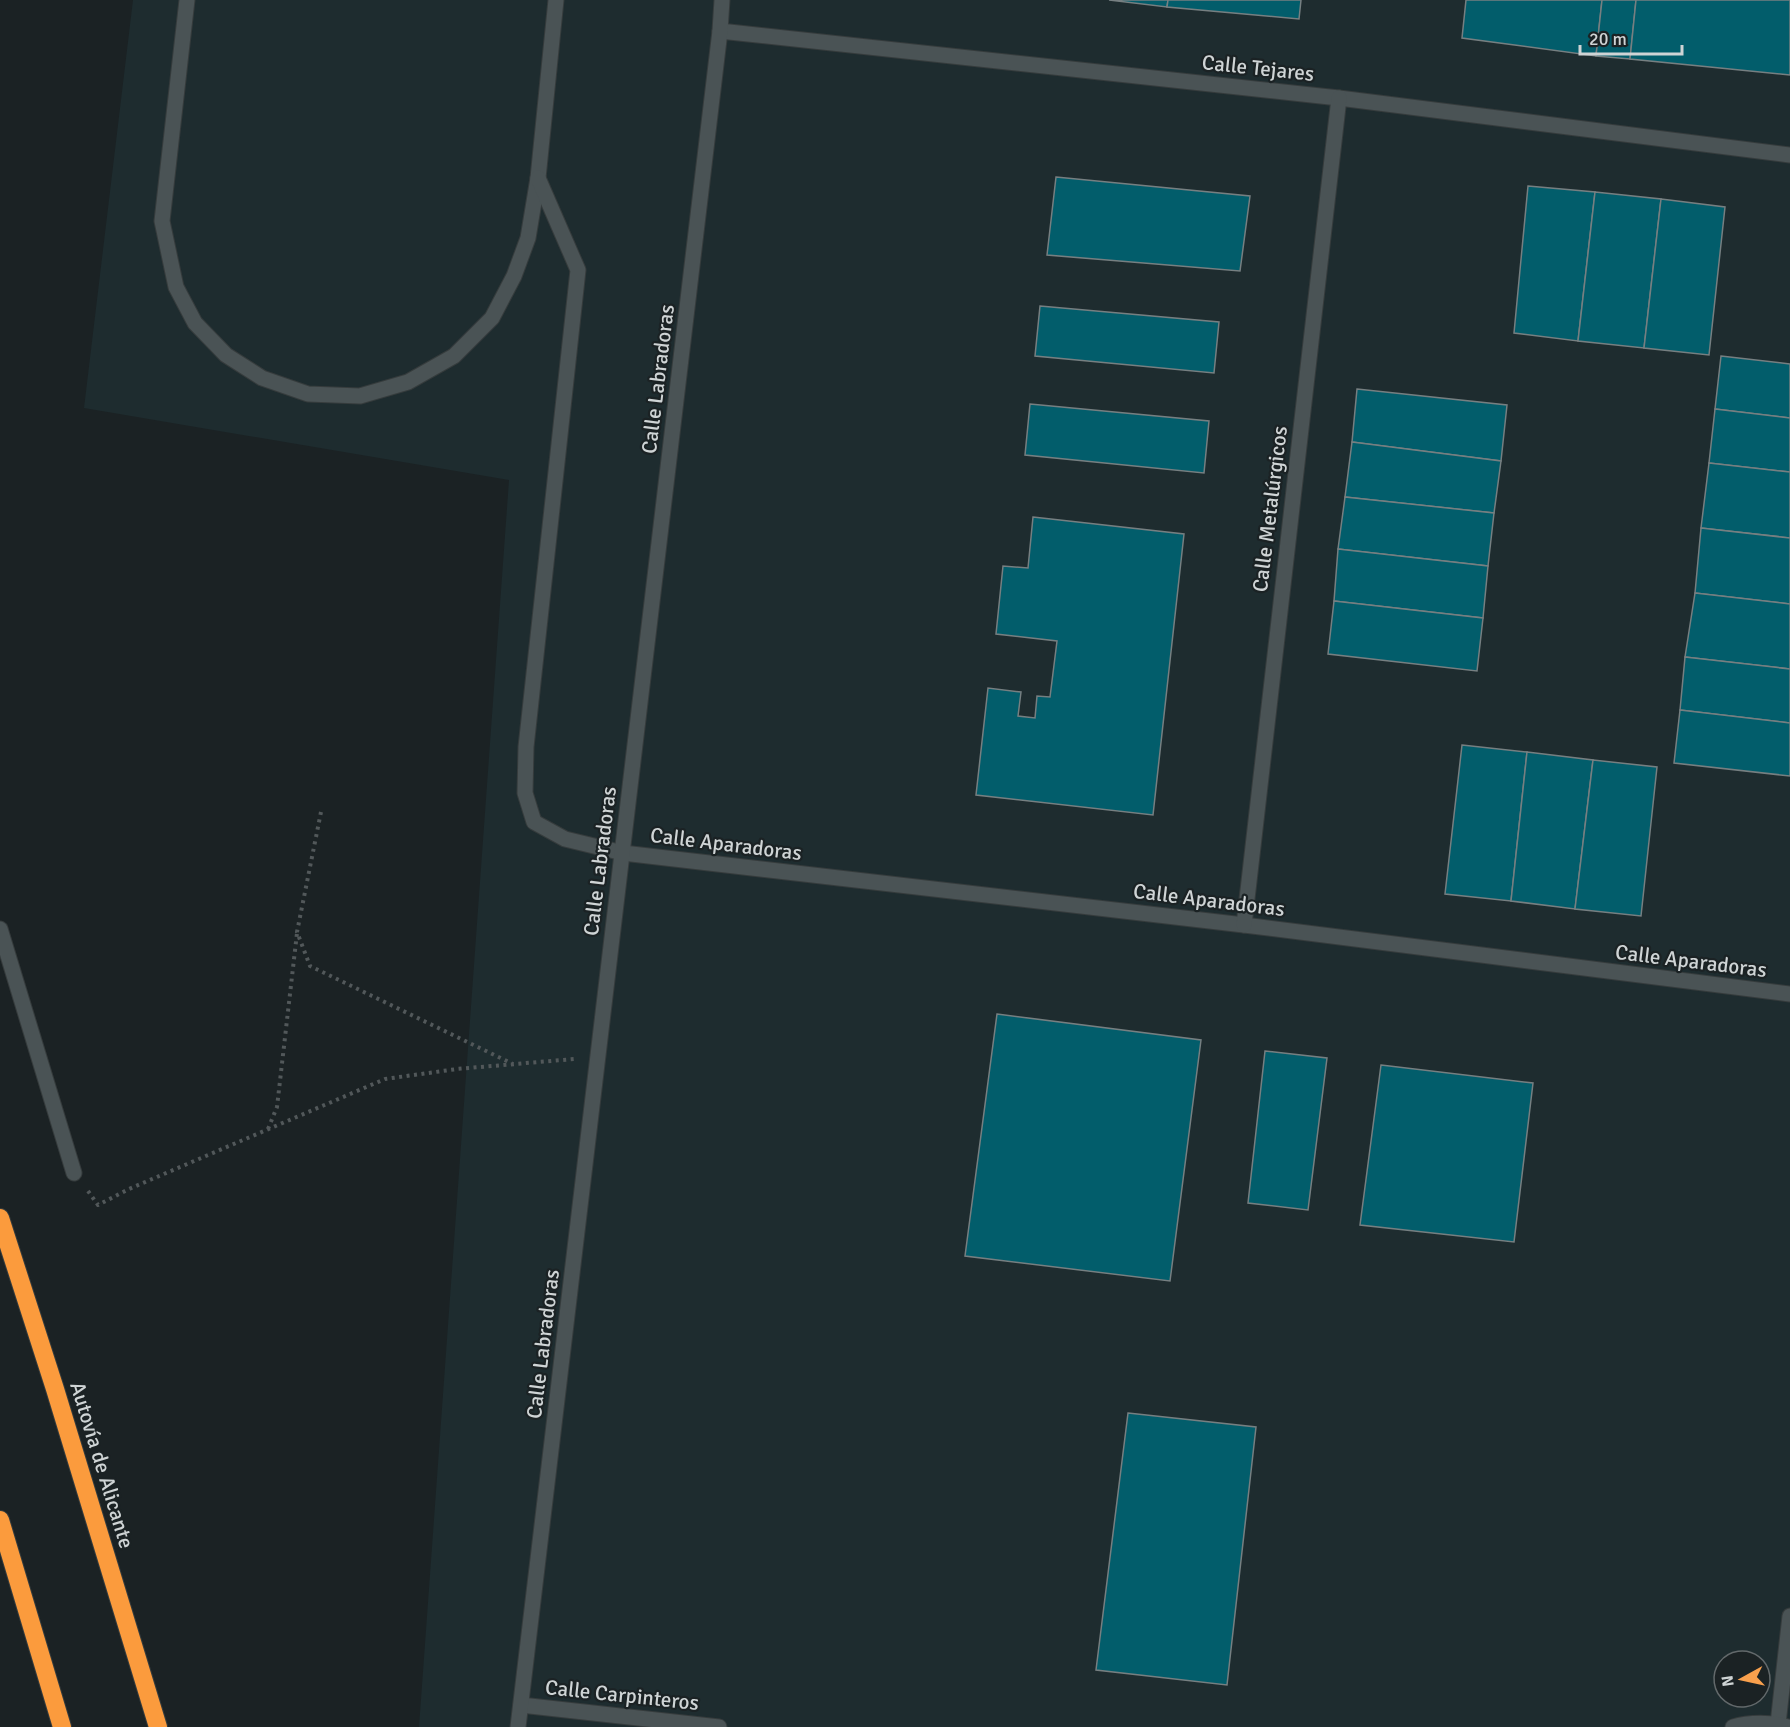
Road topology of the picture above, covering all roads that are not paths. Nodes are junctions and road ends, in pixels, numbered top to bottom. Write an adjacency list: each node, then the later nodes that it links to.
1 (187, 0): 7 (street)
2 (556, 0): 7 (street)
3 (722, 0): 4 (street, Calle Labradoras)
4 (720, 31): 5 (street, Calle Tejares); 8 (street, Calle Labradoras)
5 (1339, 98): 6 (street, Calle Tejares); 9 (street, Calle Metalúrgicos)
6 (1790, 155)
7 (538, 178): 8 (street, Calle Aparadoras)
8 (622, 853): 9 (street, Calle Aparadoras); 16 (street, Calle Labradoras)
9 (1244, 925): 11 (street, Calle Aparadoras)
10 (0, 929): 12 (street)
11 (1790, 994)
12 (74, 1173)
13 (0, 1218): 19 (highway, Autovía de Alicante)
14 (0, 1520): 18 (highway)
15 (1790, 1616): 17 (street)
16 (521, 1705): 20 (street, Calle Labradoras); 21 (street, Calle Carpinteros)
17 (1783, 1725): 22 (street)
18 (62, 1727)
19 (158, 1727)
20 (518, 1727)
21 (719, 1727)
22 (1733, 1727)

